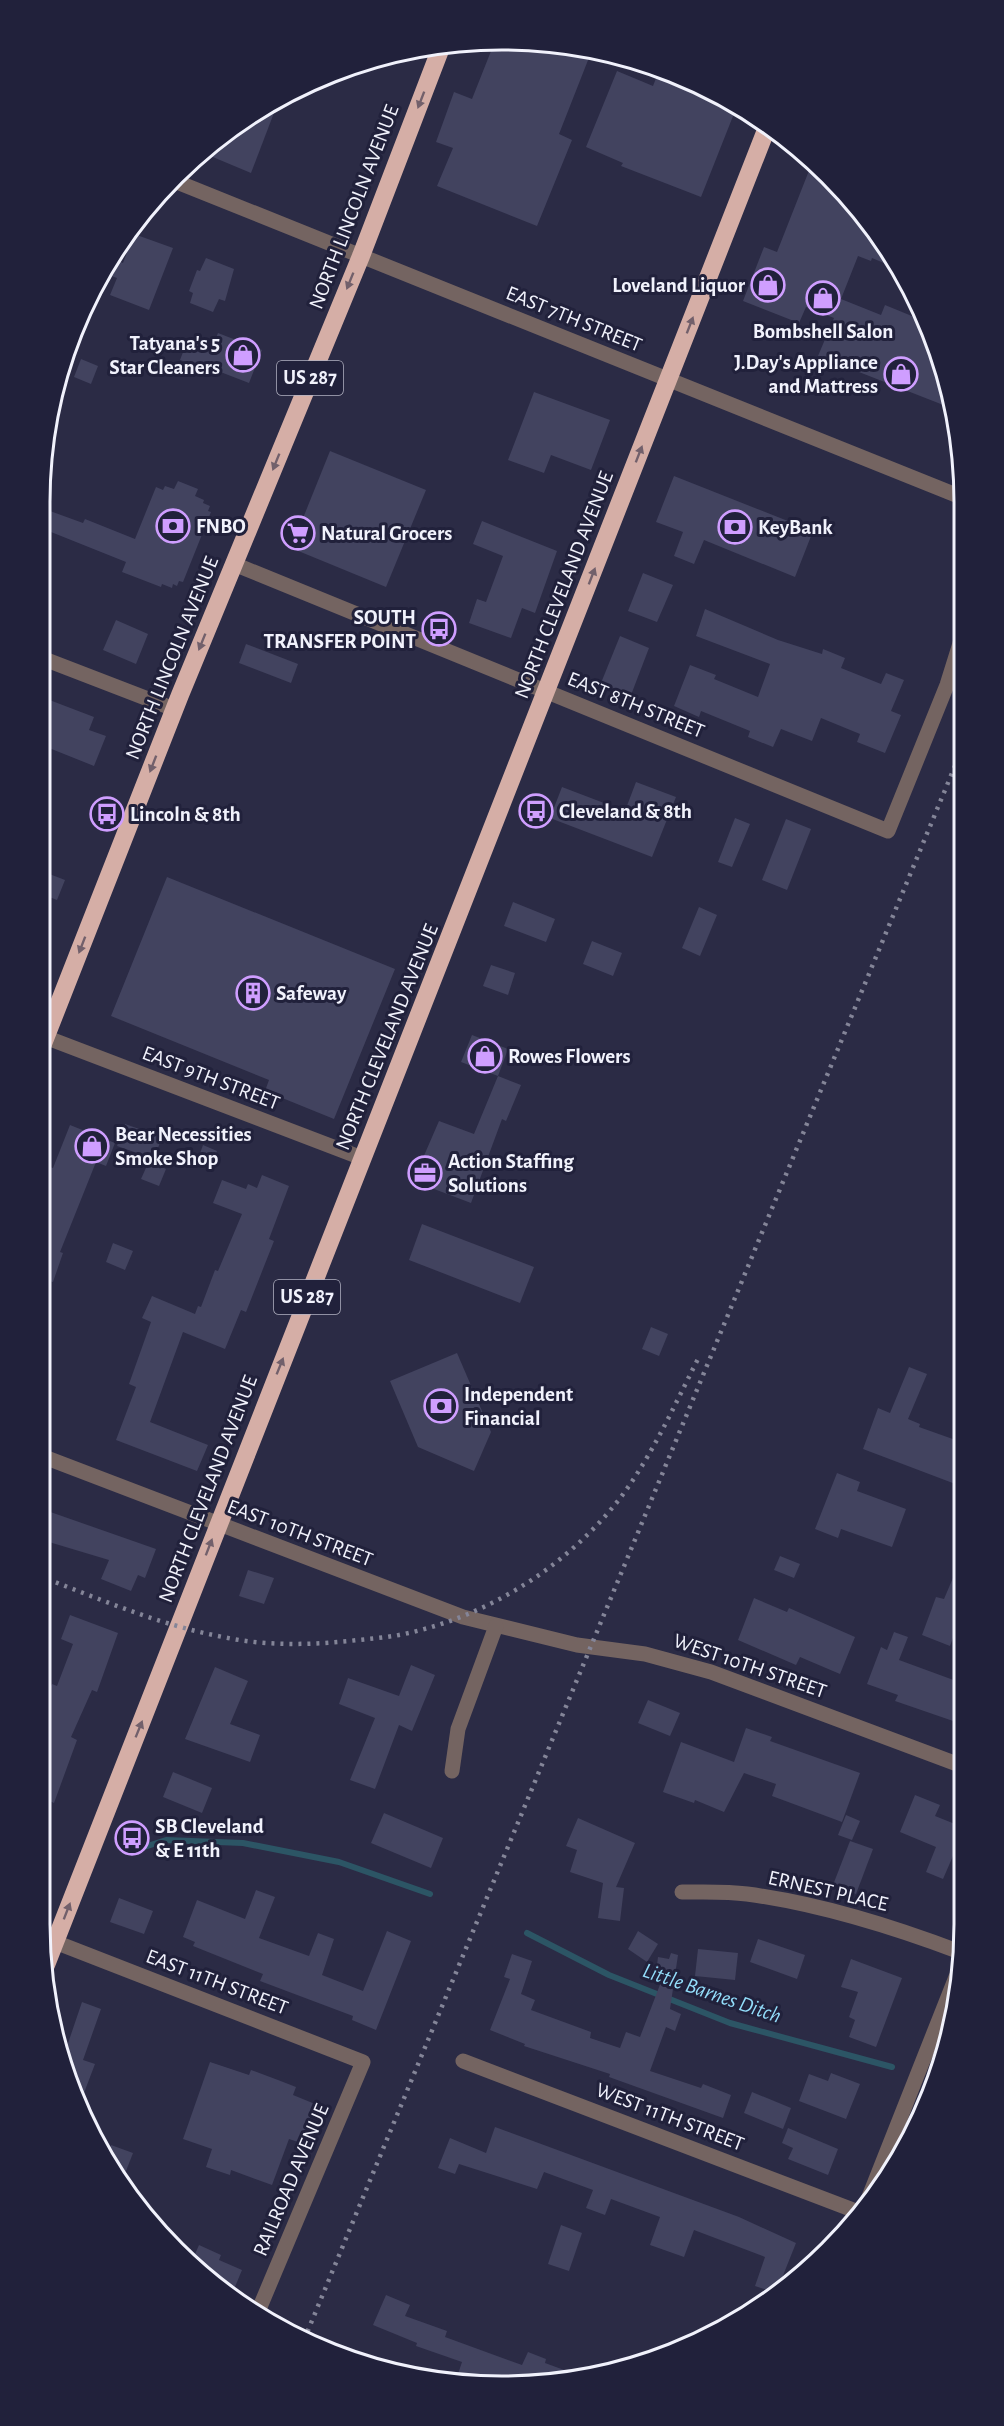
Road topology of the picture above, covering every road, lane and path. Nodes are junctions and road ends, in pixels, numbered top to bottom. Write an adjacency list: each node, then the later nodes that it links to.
1 (439, 54): 4 (highway, NORTH LINCOLN AVENUE / US 287, one-way to 4)
2 (764, 134): 5 (highway, NORTH CLEVELAND AVENUE / US 287, one-way to 2)
3 (181, 183): 4 (street, EAST 7TH STREET)
4 (361, 256): 5 (street, EAST 7TH STREET); 7 (highway, NORTH LINCOLN AVENUE / US 287, one-way to 7)
5 (668, 379): 6 (street, EAST 7TH STREET); 10 (highway, NORTH CLEVELAND AVENUE / US 287, one-way to 5)
6 (954, 494)
7 (234, 564): 10 (street, EAST 8TH STREET); 11 (highway, NORTH LINCOLN AVENUE / US 287, one-way to 11)
8 (50, 661): 11 (street)
9 (954, 663): 10 (street, EAST 8TH STREET)
10 (547, 691): 14 (highway, NORTH CLEVELAND AVENUE / US 287)
11 (174, 709): 12 (highway, NORTH LINCOLN AVENUE / US 287, one-way to 12)
12 (50, 1026)
13 (50, 1049): 14 (street, EAST 9TH STREET)
14 (362, 1158): 16 (highway, NORTH CLEVELAND AVENUE / US 287, one-way to 14)
15 (50, 1459): 16 (street, EAST 10TH STREET)
16 (218, 1524): 17 (street, EAST 10TH STREET); 22 (highway, NORTH CLEVELAND AVENUE / US 287, one-way to 16)
17 (446, 1611): 18 (street, WEST 10TH STREET)
18 (496, 1626): 19 (street, WEST 10TH STREET); 20 (street)
19 (954, 1763)
20 (452, 1771)
21 (682, 1892): 23 (street, ERNEST PLACE)
22 (55, 1942): 24 (highway, NORTH CLEVELAND AVENUE / US 287); 27 (street, EAST 11TH STREET)
23 (954, 1950)
24 (50, 1955)
25 (949, 1995): 28 (street)
26 (463, 2061): 29 (street, WEST 11TH STREET)
27 (363, 2062): 30 (street, RAILROAD AVENUE)
28 (876, 2178)
29 (852, 2209)
30 (260, 2306)

